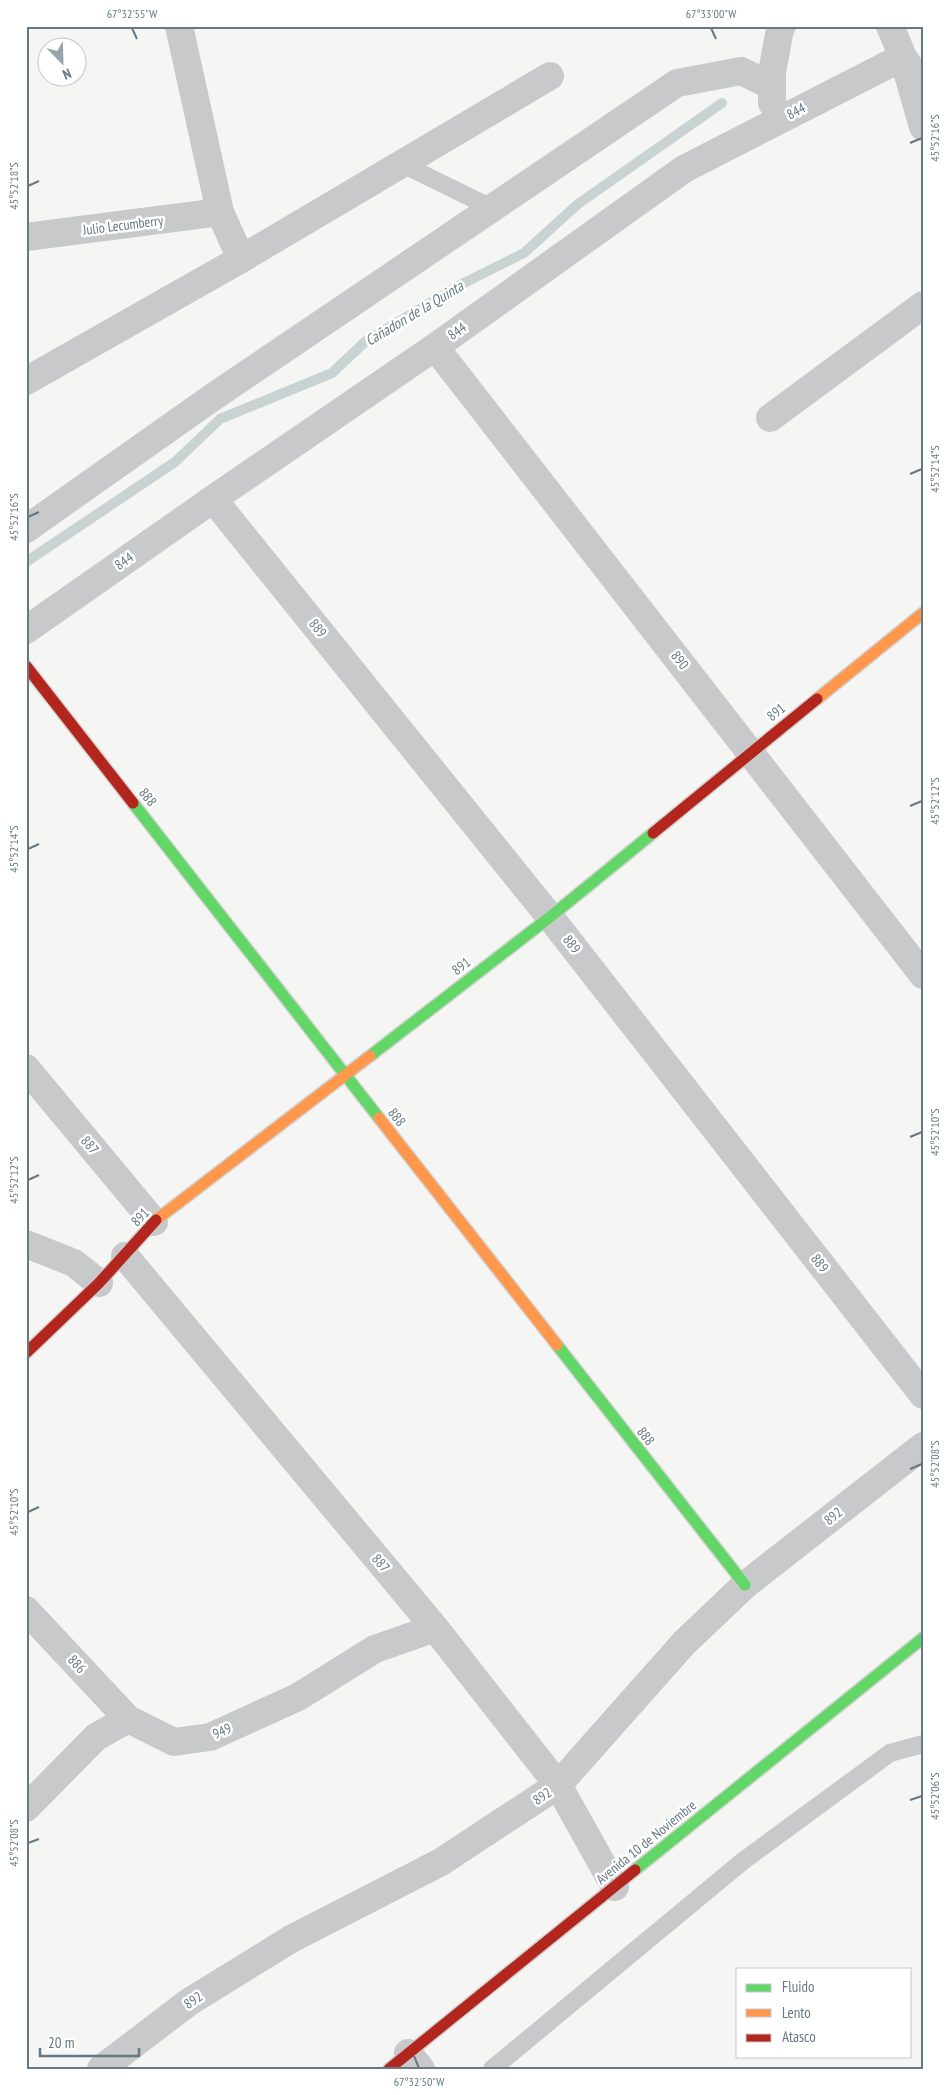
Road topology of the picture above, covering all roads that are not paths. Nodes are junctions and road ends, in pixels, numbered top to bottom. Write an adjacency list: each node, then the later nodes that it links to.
1 (179, 26): 12 (street)
2 (782, 26): 6 (street)
3 (890, 26): 4 (street)
4 (903, 57): 7 (street); 8 (street, 844); 9 (street)
5 (550, 76): 10 (street)
6 (772, 86): 8 (street); 11 (street)
7 (923, 86)
8 (772, 123): 16 (street, 844)
9 (923, 127)
10 (402, 164): 11 (lane); 14 (street)
11 (492, 208): 20 (street)
12 (220, 212): 13 (street, Julio Lecumberry); 14 (street)
13 (26, 237)
14 (240, 259): 17 (street)
15 (923, 305): 18 (street)
16 (435, 347): 19 (street, 844); 24 (street, 890)
17 (26, 381)
18 (770, 418)
19 (213, 499): 22 (street, 844); 25 (street, 889)
20 (26, 529)
21 (923, 613): 24 (street, 891)
22 (26, 630)
23 (26, 666): 28 (street, 888)
24 (751, 752): 25 (street, 891); 26 (street, 890)
25 (550, 917): 28 (street, 891); 34 (street, 889)
26 (923, 975)
27 (26, 1068): 29 (street, 887)
28 (344, 1074): 29 (street, 891); 36 (street, 888)
29 (154, 1222): 31 (street, 891)
30 (26, 1244): 32 (street)
31 (125, 1256): 32 (street, 891); 38 (street, 887)
32 (99, 1283): 33 (street, 891)
33 (26, 1353)
34 (923, 1395)
35 (923, 1446): 36 (street, 892)
36 (745, 1586): 42 (street, 892)
37 (26, 1610): 40 (street, 886)
38 (436, 1628): 40 (street, 949); 42 (street, 887)
39 (923, 1638): 44 (street, Avenida 10 de Noviembre)
40 (128, 1718): 43 (street)
41 (923, 1744): 47 (lane)
42 (558, 1785): 44 (street, 887); 46 (street, 892)
43 (26, 1808)
44 (614, 1887): 45 (street, Avenida 10 de Noviembre)
45 (406, 2064)
46 (101, 2069)
47 (492, 2069)

